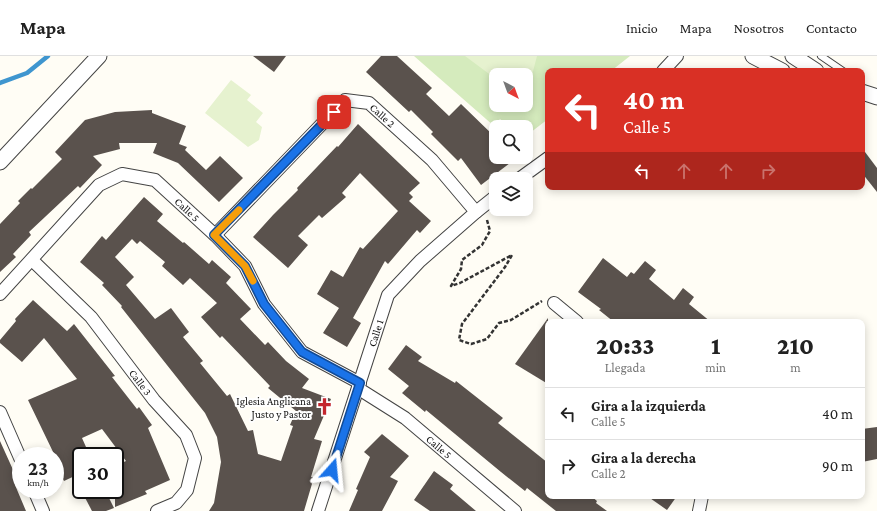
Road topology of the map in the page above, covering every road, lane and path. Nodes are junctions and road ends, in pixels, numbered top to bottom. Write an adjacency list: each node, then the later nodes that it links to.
1 (99, 56): 14 (street)
2 (677, 56): 6 (street)
3 (752, 56): 7 (street)
4 (793, 56): 8 (street)
5 (821, 56): 9 (lane)
6 (667, 68)
7 (776, 68)
8 (811, 68)
9 (838, 68)
10 (865, 87): 12 (lane)
11 (865, 93): 12 (street)
12 (877, 96)
13 (545, 160): 15 (street)
14 (0, 162)
15 (529, 172)
16 (489, 201): 17 (street, Calle 1)
17 (479, 209): 18 (street, Calle 2); 21 (path); 23 (street, Calle 1)
18 (214, 235): 19 (street, Calle 5); 23 (street, Calle 5)
19 (32, 260): 20 (street, Calle 5); 29 (street, Calle 3)
20 (0, 294)
21 (554, 303): 22 (street)
22 (573, 319)
23 (360, 386): 30 (street, Calle 1); 31 (street, Calle 5)
24 (0, 412): 25 (street)
25 (15, 447)
26 (38, 499): 28 (street)
27 (701, 499): 32 (street)
28 (43, 511)
29 (157, 511)
30 (318, 511)
31 (515, 511)
32 (698, 511)

